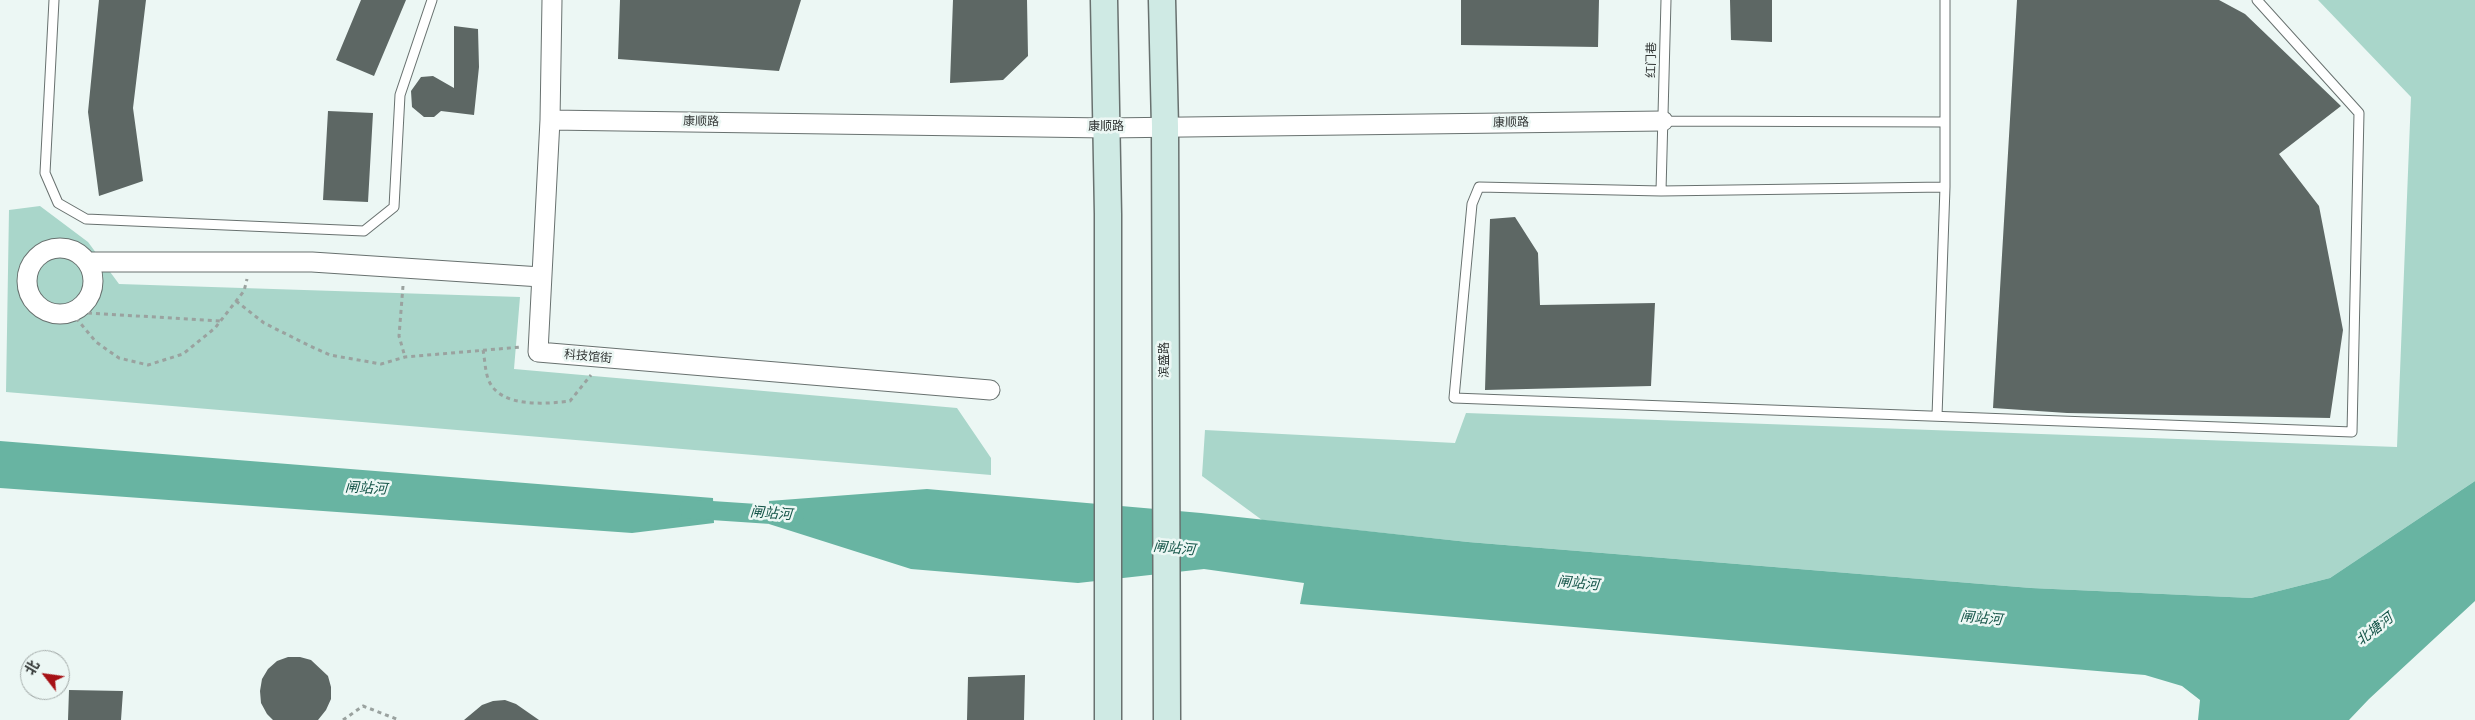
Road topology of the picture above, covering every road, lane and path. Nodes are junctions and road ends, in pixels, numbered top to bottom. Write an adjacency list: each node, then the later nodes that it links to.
1 (54, 0): 2 (lane)
2 (432, 0)
3 (552, 0): 9 (street)
4 (1104, 0): 13 (main road)
5 (1162, 0): 12 (main road, 滨盛路)
6 (1666, 0): 10 (lane, 红门巷)
7 (1945, 0): 11 (lane)
8 (2257, 0): 28 (lane)
9 (550, 120): 13 (street, 康顺路); 19 (street)
10 (1663, 120): 11 (lane); 12 (street, 康顺路); 15 (lane, 红门巷)
11 (1944, 122): 14 (lane)
12 (1166, 127): 13 (street, 康顺路); 32 (main road, 滨盛路)
13 (1106, 128): 31 (main road)
14 (1945, 187): 15 (lane); 28 (lane)
15 (1661, 191): 28 (lane)
16 (87, 262): 17 (street); 21 (street); 21 (street)
17 (252, 262): 18 (street); 20 (path)
18 (406, 268): 19 (street); 25 (path)
19 (540, 277): 23 (street)
20 (236, 302): 22 (path); 25 (path)
21 (72, 312): 22 (path); 22 (path)
22 (220, 321)
23 (538, 345): 24 (path); 26 (street, 科技馆街)
24 (484, 350): 25 (path); 26 (path)
25 (405, 357)
26 (601, 358): 27 (street, 科技馆街)
27 (990, 390)
28 (1937, 416)
29 (343, 720): 30 (path)
30 (399, 720)
31 (1108, 720)
32 (1167, 720)

